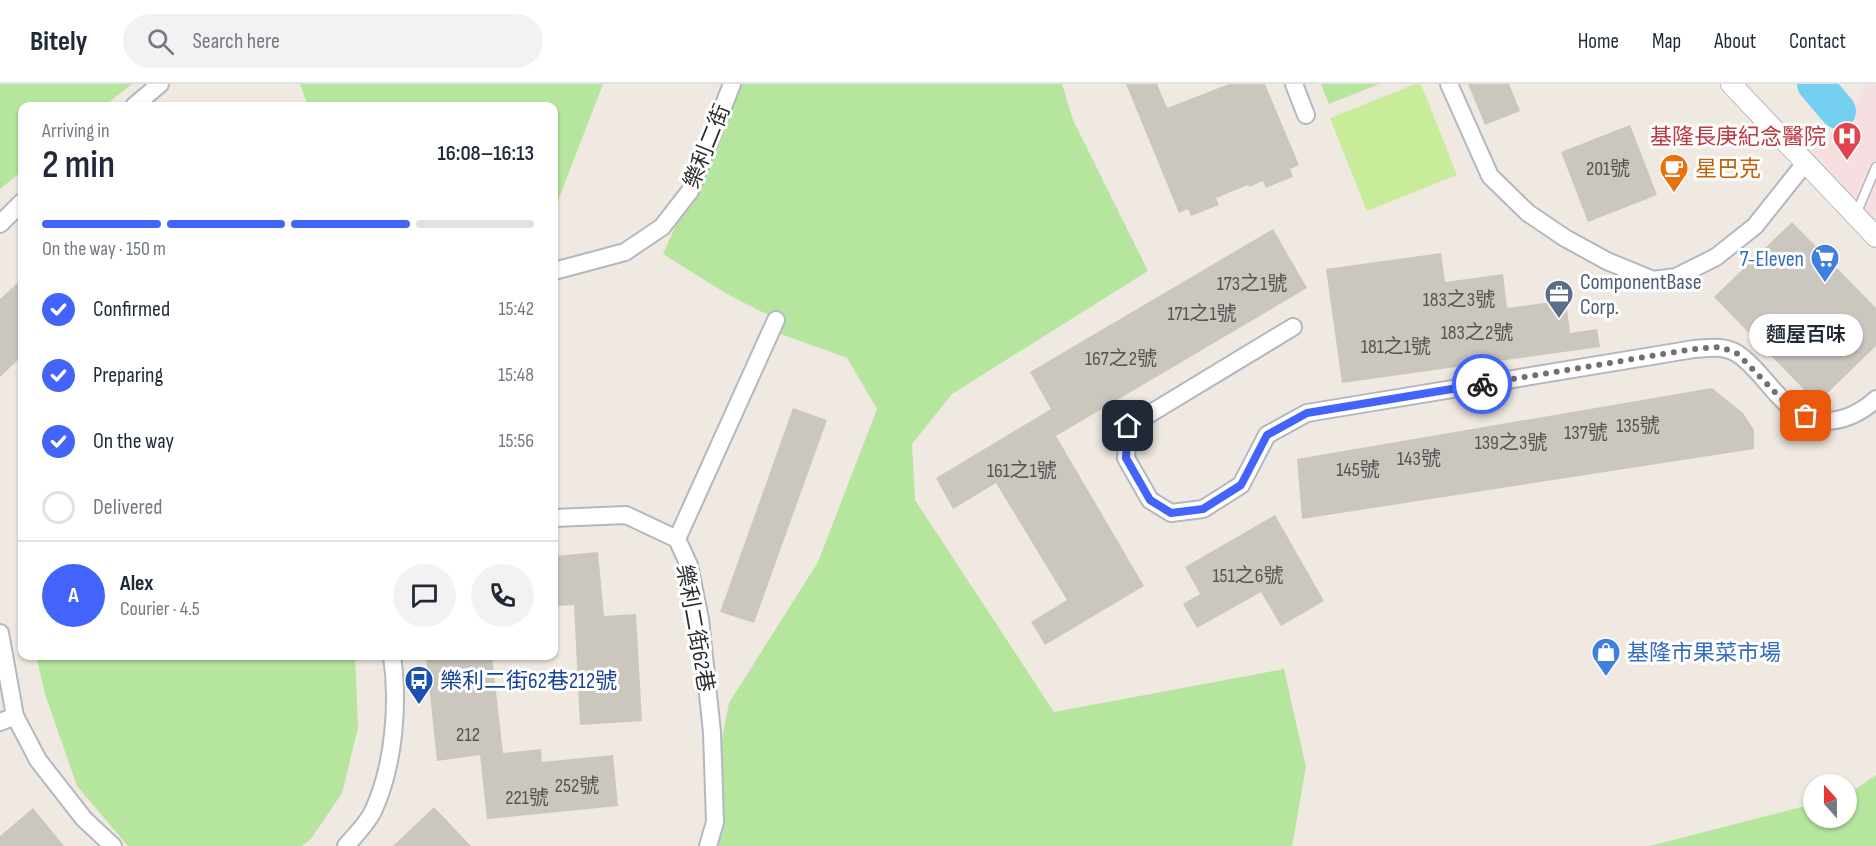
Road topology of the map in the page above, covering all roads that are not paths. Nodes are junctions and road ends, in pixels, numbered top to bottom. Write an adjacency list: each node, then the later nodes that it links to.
1 (160, 84): 6 (street)
2 (732, 84): 14 (street, 樂利二街)
3 (1294, 84): 7 (street)
4 (1449, 84): 8 (street)
5 (1731, 84): 8 (street)
6 (139, 102)
7 (1306, 115)
8 (1806, 162): 11 (street)
9 (1876, 167): 11 (lane)
10 (18, 206): 12 (street)
11 (1856, 214): 13 (street)
12 (0, 224)
13 (1876, 237)
14 (558, 270)
15 (776, 320): 19 (street)
16 (1293, 327): 17 (street)
17 (1876, 399)
18 (558, 518): 19 (street, 樂利二街62巷)
19 (676, 538): 25 (street, 樂利二街62巷)
20 (0, 633): 22 (street)
21 (393, 660): 24 (street)
22 (8, 719): 23 (street)
23 (113, 846)
24 (346, 846)
25 (708, 846)

